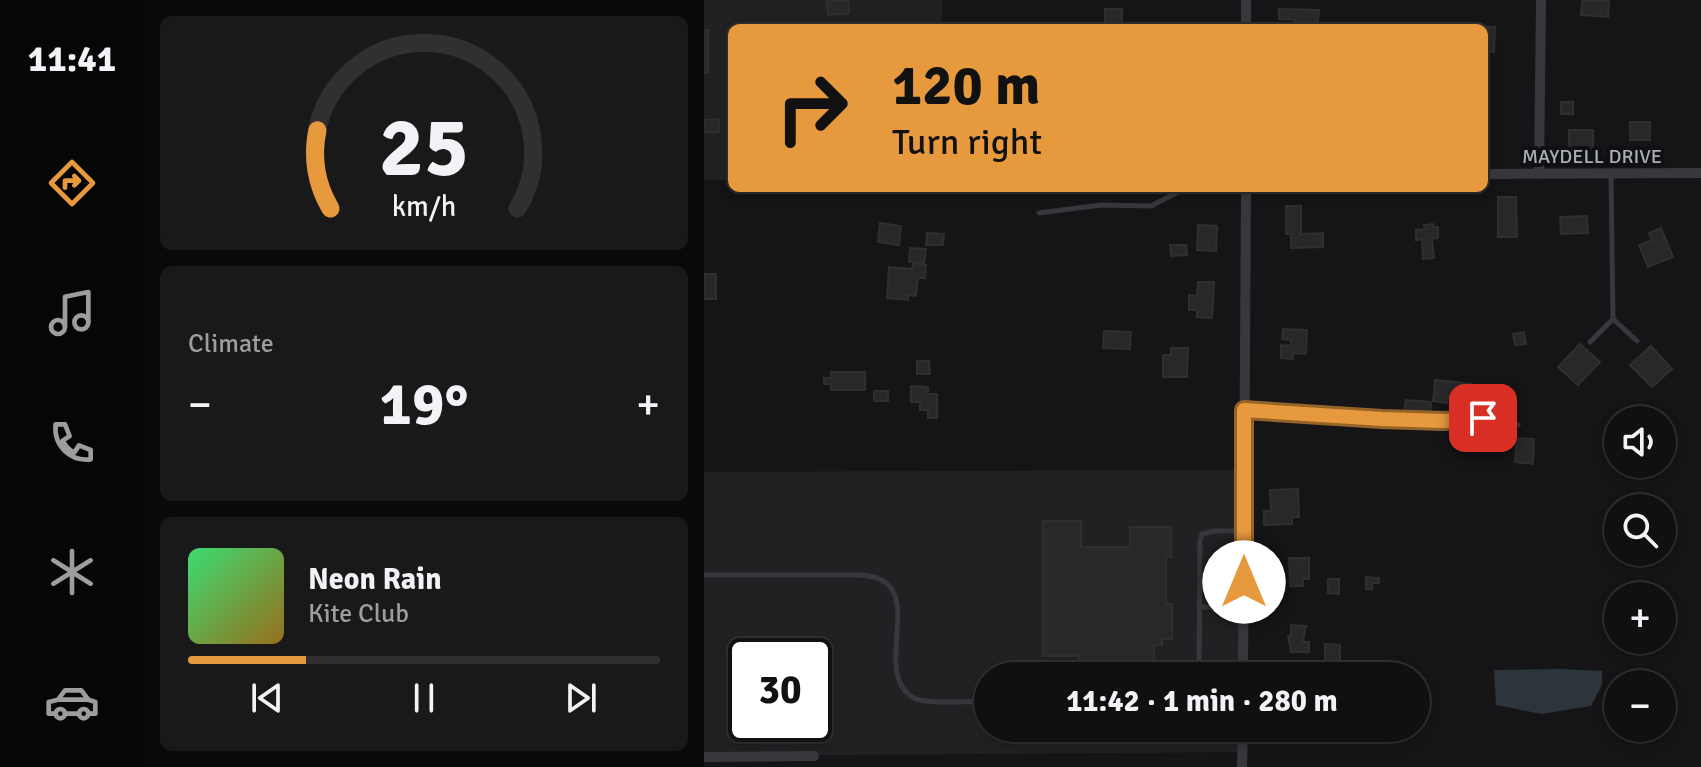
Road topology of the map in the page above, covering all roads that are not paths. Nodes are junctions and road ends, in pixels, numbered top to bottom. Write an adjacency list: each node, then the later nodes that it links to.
1 (1246, 0): 3 (street)
2 (1541, 0): 6 (street)
3 (1246, 24)
4 (1701, 173): 7 (street, MAYDELL DRIVE)
5 (1488, 174): 6 (street, MAYDELL DRIVE)
6 (1539, 174): 7 (street, MAYDELL DRIVE)
7 (1611, 174): 11 (lane)
8 (1178, 192): 10 (lane)
9 (1246, 192): 14 (street)
10 (1039, 213)
11 (1613, 319): 12 (lane); 13 (lane)
12 (1637, 341)
13 (1590, 342)
14 (1244, 410): 15 (lane); 16 (street)
15 (1518, 425)
16 (1244, 531): 18 (lane); 19 (street)
17 (704, 575): 22 (lane)
18 (1199, 607): 19 (lane); 20 (lane)
19 (1243, 607): 21 (street)
20 (1199, 662)
21 (1243, 662)
22 (974, 701)
23 (1243, 742): 26 (street)
24 (814, 756): 25 (street)
25 (704, 757)
26 (1242, 767)

